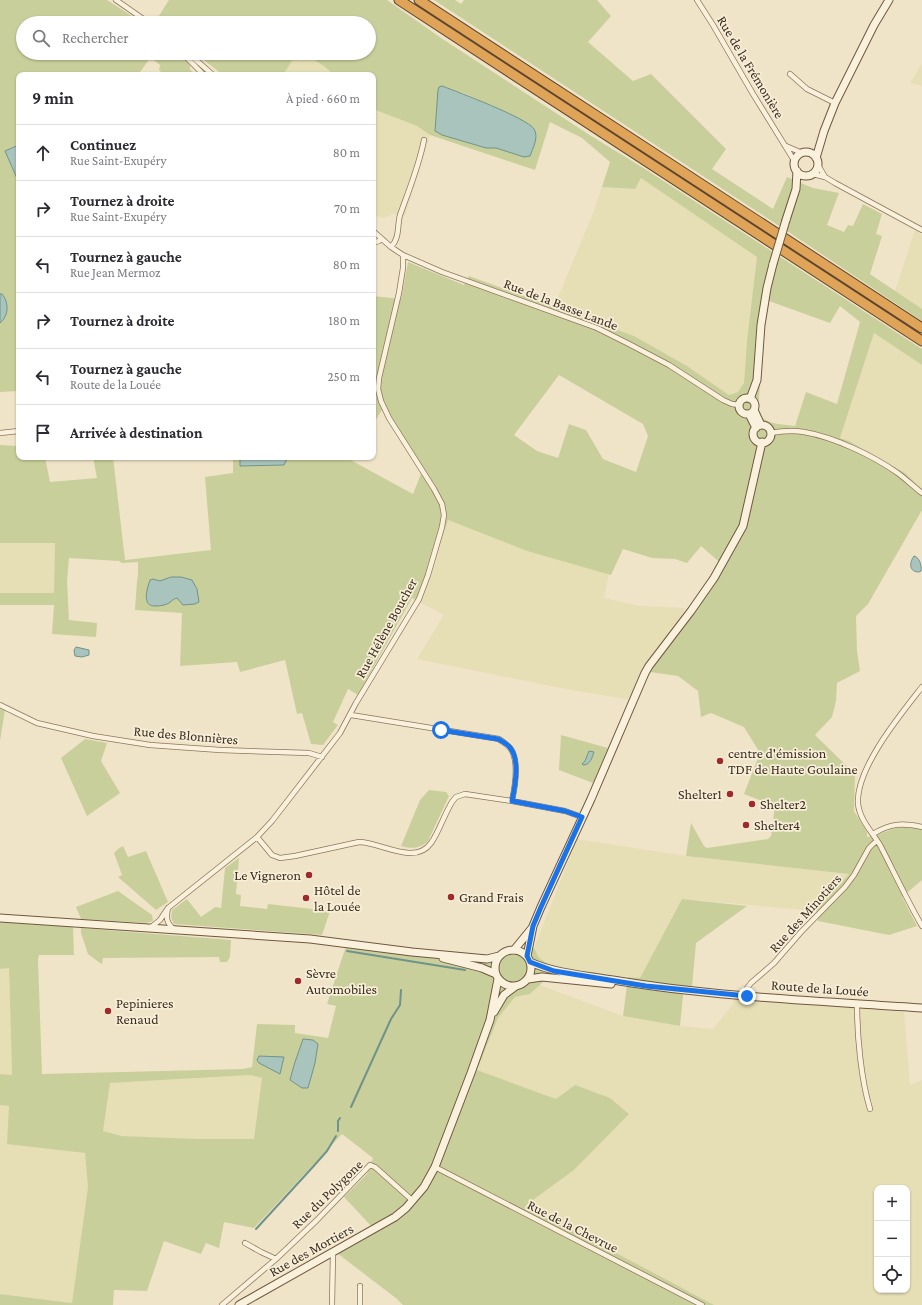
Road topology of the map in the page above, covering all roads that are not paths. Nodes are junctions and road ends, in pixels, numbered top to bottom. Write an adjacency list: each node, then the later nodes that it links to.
1 (116, 0): 6 (street)
2 (399, 0): 30 (highway)
3 (418, 0): 29 (highway)
4 (697, 0): 15 (street, Rue de la Frémonière)
5 (889, 0): 12 (street)
6 (139, 16)
7 (189, 60): 9 (street)
8 (196, 60): 10 (street)
9 (201, 72)
10 (210, 72)
11 (790, 74): 12 (street)
12 (835, 103): 14 (street)
13 (424, 140): 27 (street)
14 (820, 143): 16 (street); 18 (street)
15 (785, 145): 16 (street); 17 (street, Rue de la Frémonière)
16 (806, 153): 17 (street); 18 (street)
17 (795, 162): 19 (street)
18 (817, 162): 20 (street); 21 (street)
19 (798, 172): 20 (street); 22 (street)
20 (810, 175): 21 (street); 22 (street)
21 (825, 177): 23 (street)
22 (796, 189): 31 (street, bridge)
23 (922, 230)
24 (376, 234): 25 (street, Rue de la Basse Lande)
25 (381, 239): 26 (street); 27 (street, Rue de la Basse Lande)
26 (376, 242)
27 (390, 247): 28 (street, Rue de la Basse Lande)
28 (403, 255): 32 (street, Rue de la Basse Lande); 42 (street, Rue Hélène Boucher)
29 (922, 328)
30 (922, 341)
31 (750, 398): 32 (street); 33 (street)
32 (739, 405): 33 (street)
33 (752, 412): 34 (street)
34 (759, 426): 37 (street); 38 (street)
35 (16, 431): 36 (street)
36 (0, 433)
37 (770, 433): 38 (street); 39 (street)
38 (762, 442): 45 (street)
39 (922, 493)
40 (922, 687): 47 (street)
41 (0, 705): 43 (street, Rue des Blonnières)
42 (351, 714): 43 (street, Rue Hélène Boucher); 44 (street)
43 (322, 757): 48 (street, Rue Hélène Boucher)
44 (512, 801): 45 (street); 48 (street)
45 (582, 817): 52 (street)
46 (922, 827): 47 (street)
47 (873, 834): 49 (street)
48 (258, 837): 50 (street, Rue Hélène Boucher)
49 (877, 841): 53 (street); 64 (street, Rue des Minotiers)
50 (168, 908): 54 (street, Rue Hélène Boucher); 55 (street)
51 (0, 918): 54 (street)
52 (533, 926): 56 (street); 59 (street)
53 (922, 926)
54 (150, 928): 55 (street)
55 (176, 930): 57 (street)
56 (514, 950): 58 (street); 59 (street)
57 (412, 952): 58 (street); 60 (street)
58 (499, 956): 60 (street)
59 (529, 959): 61 (street); 63 (street, Route de la Louée)
60 (497, 977): 62 (street); 67 (street)
61 (528, 979): 62 (street); 63 (street, Route de la Louée)
62 (516, 986): 67 (street)
63 (646, 986): 64 (street, Route de la Louée)
64 (747, 996): 65 (street, Route de la Louée)
65 (857, 1003): 66 (street, Route de la Louée); 68 (street)
66 (922, 1008)
67 (490, 1020): 69 (street, Rue des Mortiers)
68 (870, 1109)
69 (435, 1167): 70 (street, Rue des Mortiers); 79 (street, Rue de la Chevrue)
70 (413, 1201): 72 (street, Rue des Mortiers); 73 (street, Rue du Polygone)
71 (245, 1243): 73 (street)
72 (333, 1253): 76 (street, Rue des Mortiers); 77 (street)
73 (276, 1258): 75 (street, Rue du Polygone)
74 (360, 1286): 78 (street)
75 (222, 1305)
76 (239, 1305)
77 (332, 1305)
78 (360, 1305)
79 (702, 1305)

